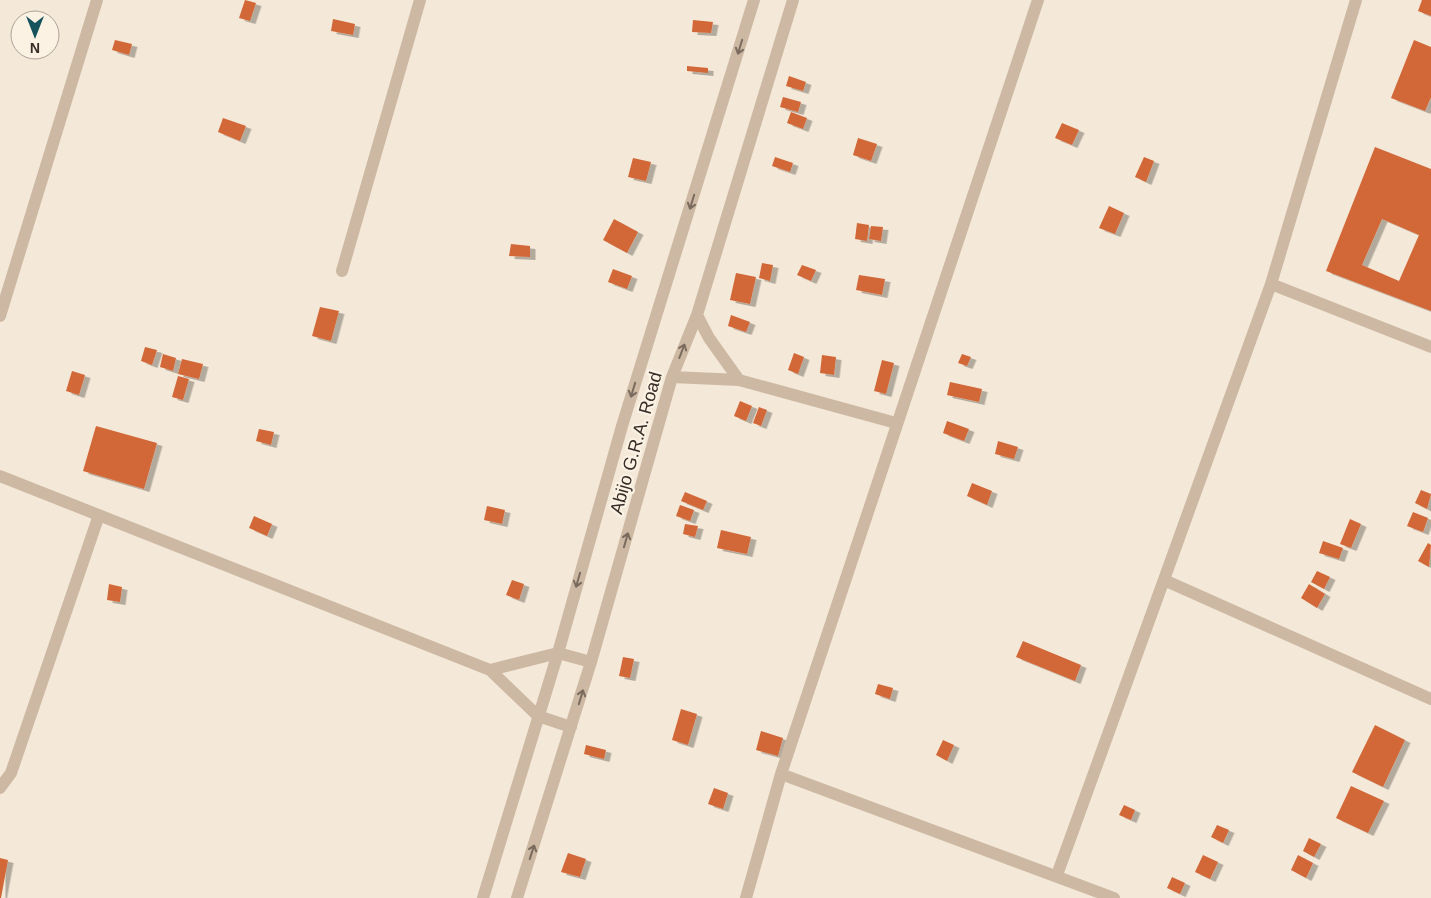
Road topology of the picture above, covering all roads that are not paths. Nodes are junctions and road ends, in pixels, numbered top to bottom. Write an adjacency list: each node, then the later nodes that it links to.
1 (97, 0): 10 (street)
2 (420, 0): 7 (street)
3 (754, 0): 18 (street, Abijo G.R.A. Road, one-way to 18)
4 (792, 0): 9 (street, Abijo G.R.A. Road)
5 (1038, 0): 14 (street)
6 (1356, 0): 8 (street)
7 (342, 271)
8 (1271, 284): 11 (street); 17 (street)
9 (696, 315): 12 (street, Abijo G.R.A. Road, one-way to 9); 13 (street)
10 (0, 316)
11 (1431, 347)
12 (672, 377): 13 (street); 19 (street, Abijo G.R.A. Road, one-way to 12)
13 (739, 380): 14 (street)
14 (896, 423): 24 (street)
15 (0, 476): 16 (street)
16 (98, 515): 20 (street); 25 (street)
17 (1164, 580): 21 (street); 26 (street)
18 (558, 653): 19 (street); 20 (street); 22 (street, Abijo G.R.A. Road)
19 (591, 662): 23 (street, Abijo G.R.A. Road, one-way to 19)
20 (490, 670): 22 (street)
21 (1431, 699)
22 (538, 716): 23 (street); 27 (street, Abijo G.R.A. Road)
23 (571, 727): 28 (street, Abijo G.R.A. Road, one-way to 23)
24 (781, 774): 26 (street); 29 (street)
25 (0, 788)
26 (1057, 875): 30 (street)
27 (483, 898)
28 (517, 898)
29 (746, 898)
30 (1114, 898)

